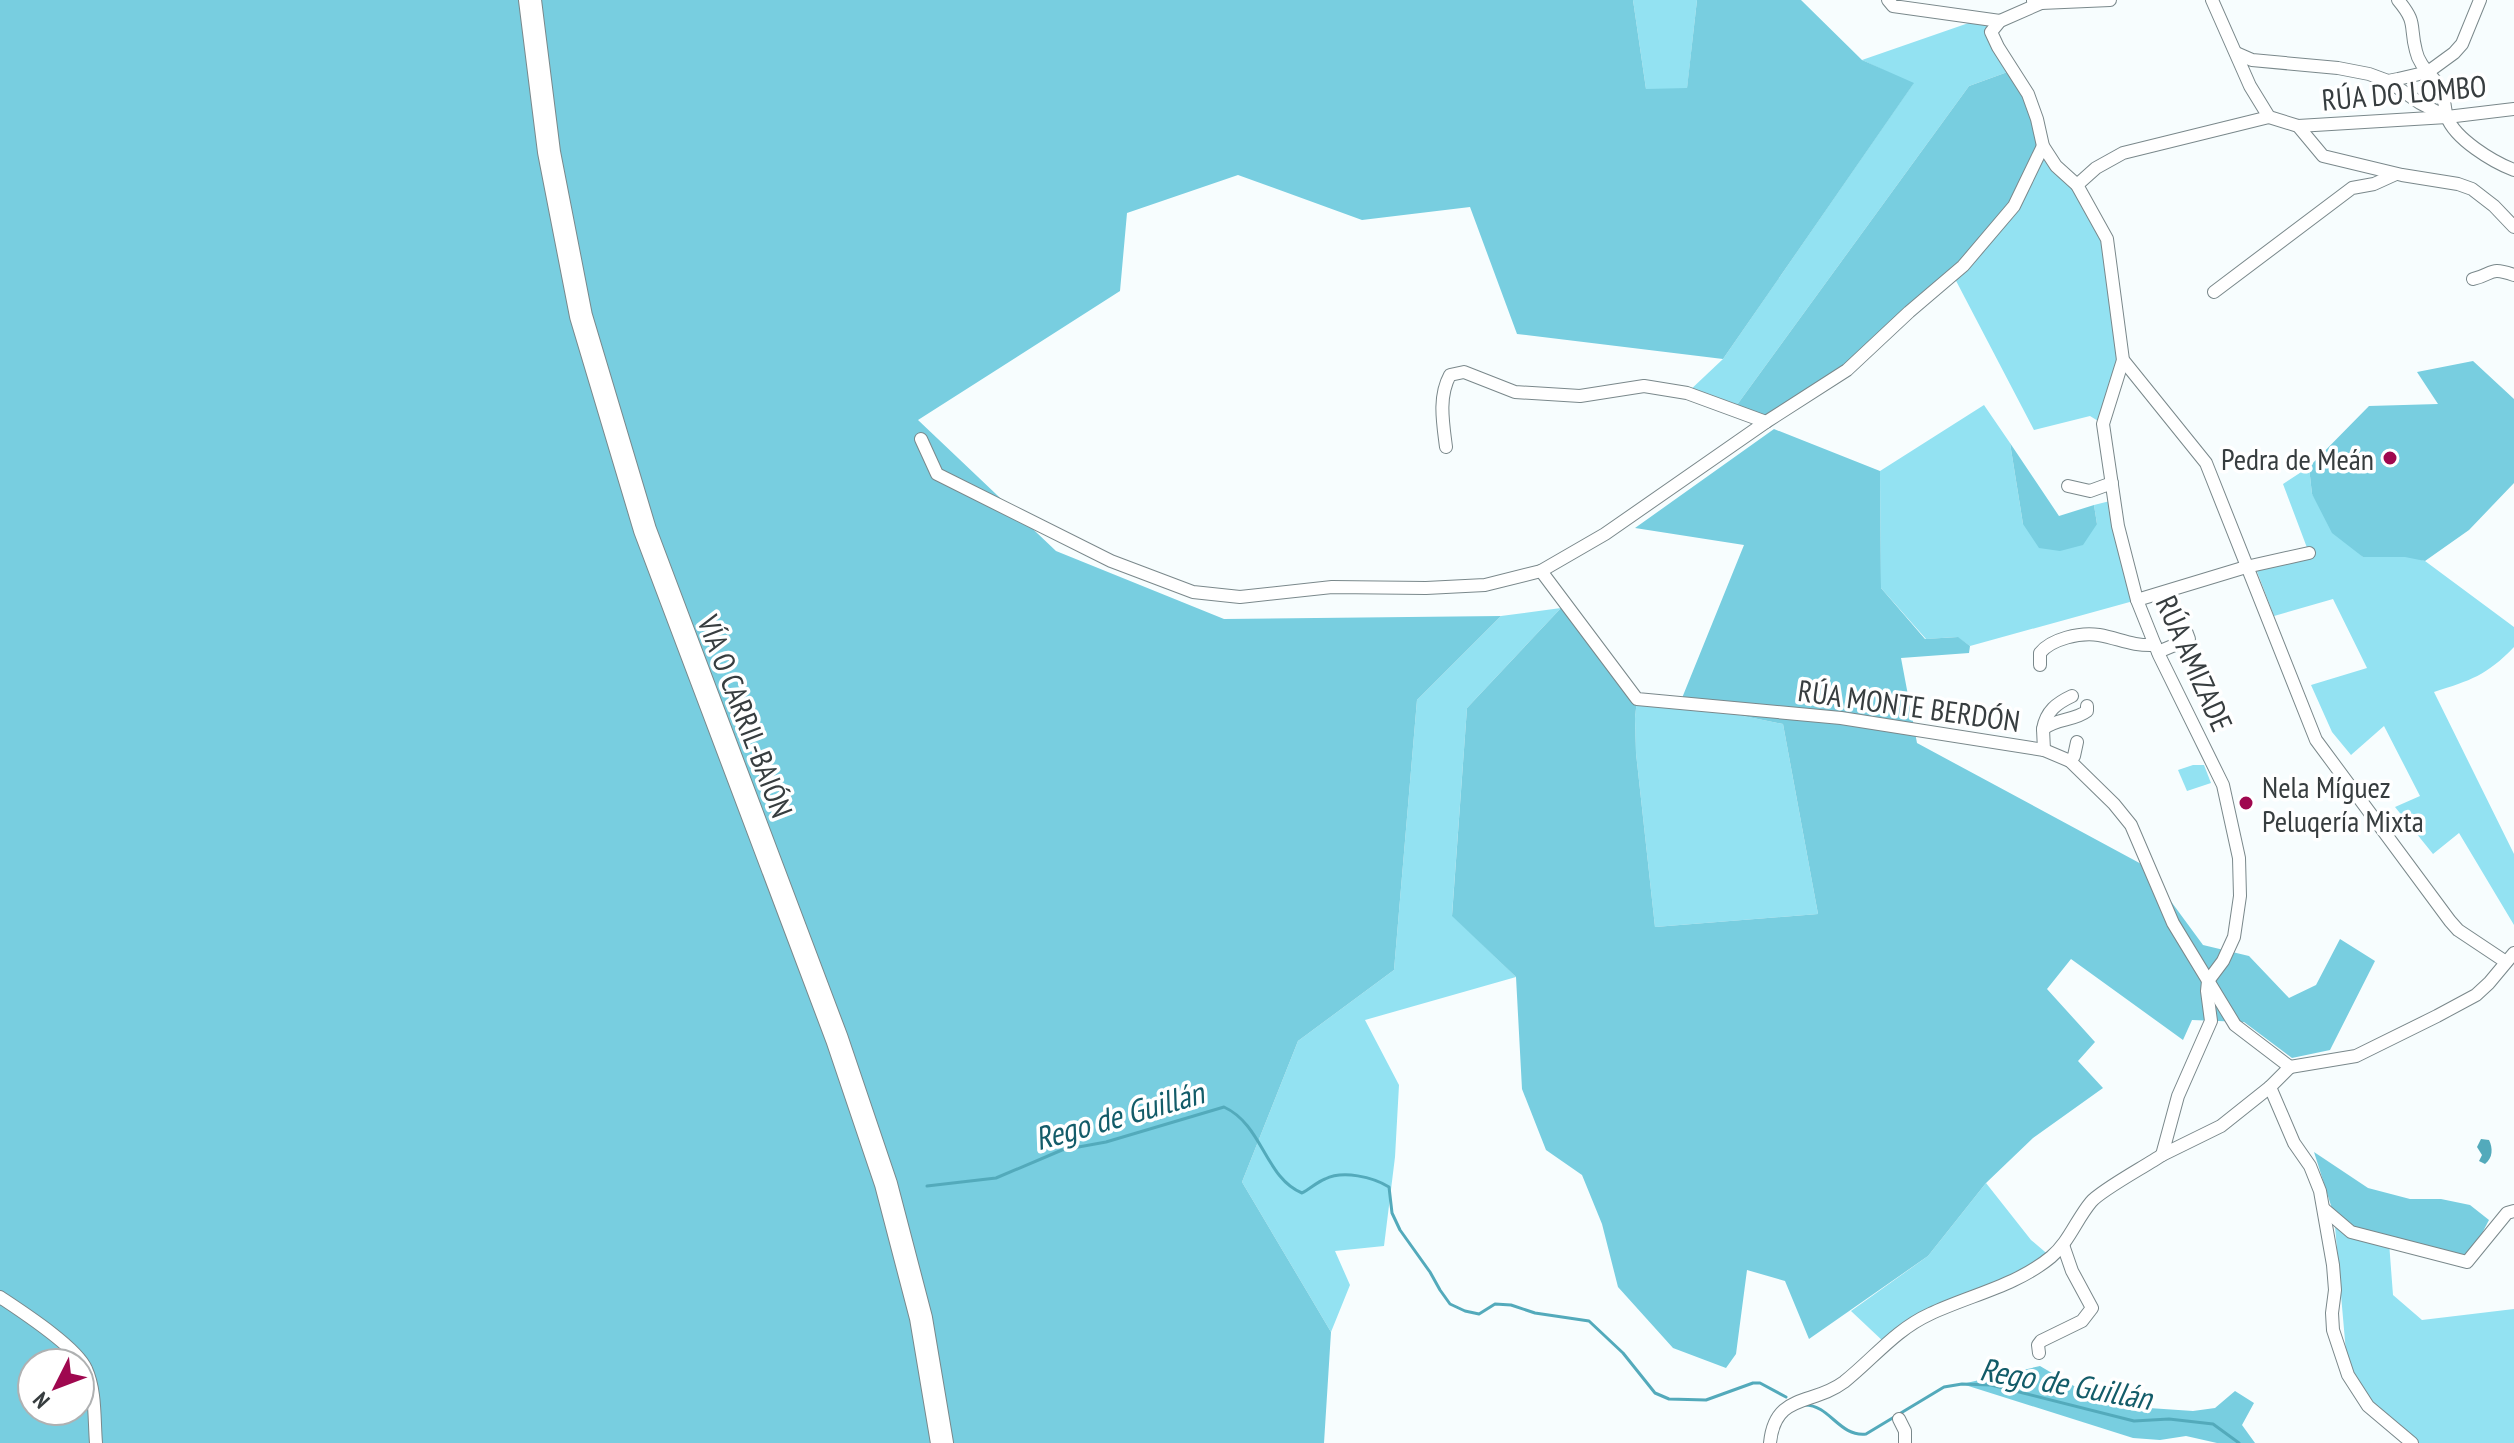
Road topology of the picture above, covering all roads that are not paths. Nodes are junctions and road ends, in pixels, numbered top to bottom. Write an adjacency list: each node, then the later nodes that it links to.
1 (530, 0): 55 (highway, VÍA O CARRIL-BAIÓN)
2 (1888, 0): 8 (street)
3 (2110, 0): 7 (street)
4 (2212, 0): 9 (street)
5 (2398, 0): 10 (street)
6 (2480, 0): 10 (street)
7 (2036, 2): 8 (street)
8 (2000, 21): 16 (street)
9 (2236, 53): 11 (street); 13 (street)
10 (2428, 72): 11 (street); 14 (street)
11 (2388, 81): 14 (street)
12 (2514, 109): 14 (street, RÚA DO LOMBO)
13 (2269, 117): 15 (street); 19 (street)
14 (2447, 117): 15 (street, RÚA DO LOMBO); 17 (street)
15 (2298, 126): 18 (street)
16 (2043, 146): 19 (street); 25 (street)
17 (2514, 170)
18 (2396, 174): 20 (street); 23 (street)
19 (2077, 185): 24 (street)
20 (2514, 227)
21 (2514, 275): 22 (street)
22 (2473, 279)
23 (2214, 292)
24 (2123, 360): 28 (street, RÚA AMIZADE); 31 (street)
25 (1766, 422): 27 (street); 32 (street)
26 (921, 439): 32 (street)
27 (1446, 447)
28 (2112, 483): 29 (street); 33 (street, RÚA AMIZADE)
29 (2068, 486)
30 (2309, 553): 31 (street)
31 (2246, 567): 33 (street); 43 (street)
32 (1541, 571): 41 (street, RÚA MONTE BERDÓN)
33 (2137, 600): 35 (street, RÚA AMIZADE)
34 (2186, 631): 35 (street)
35 (2156, 648): 36 (street); 44 (street, RÚA AMIZADE)
36 (2040, 665)
37 (2072, 696): 39 (street)
38 (2087, 706): 39 (street)
39 (2043, 729): 41 (street)
40 (2077, 742): 42 (street)
41 (2044, 750): 42 (street, RÚA MONTE BERDÓN)
42 (2070, 761): 44 (street, RÚA MONTE BERDÓN)
43 (2510, 958): 45 (street)
44 (2208, 981): 45 (street, RÚA MONTE BERDÓN); 47 (street)
45 (2290, 1067): 46 (street)
46 (2270, 1087): 47 (street); 48 (street)
47 (2162, 1155): 50 (street)
48 (2324, 1209): 49 (street); 58 (street)
49 (2514, 1211)
50 (2063, 1245): 52 (street); 56 (street)
51 (0, 1297): 54 (street)
52 (2039, 1353)
53 (1899, 1419): 57 (street)
54 (96, 1443)
55 (942, 1443)
56 (1770, 1443)
57 (1905, 1443)
58 (2412, 1443)

